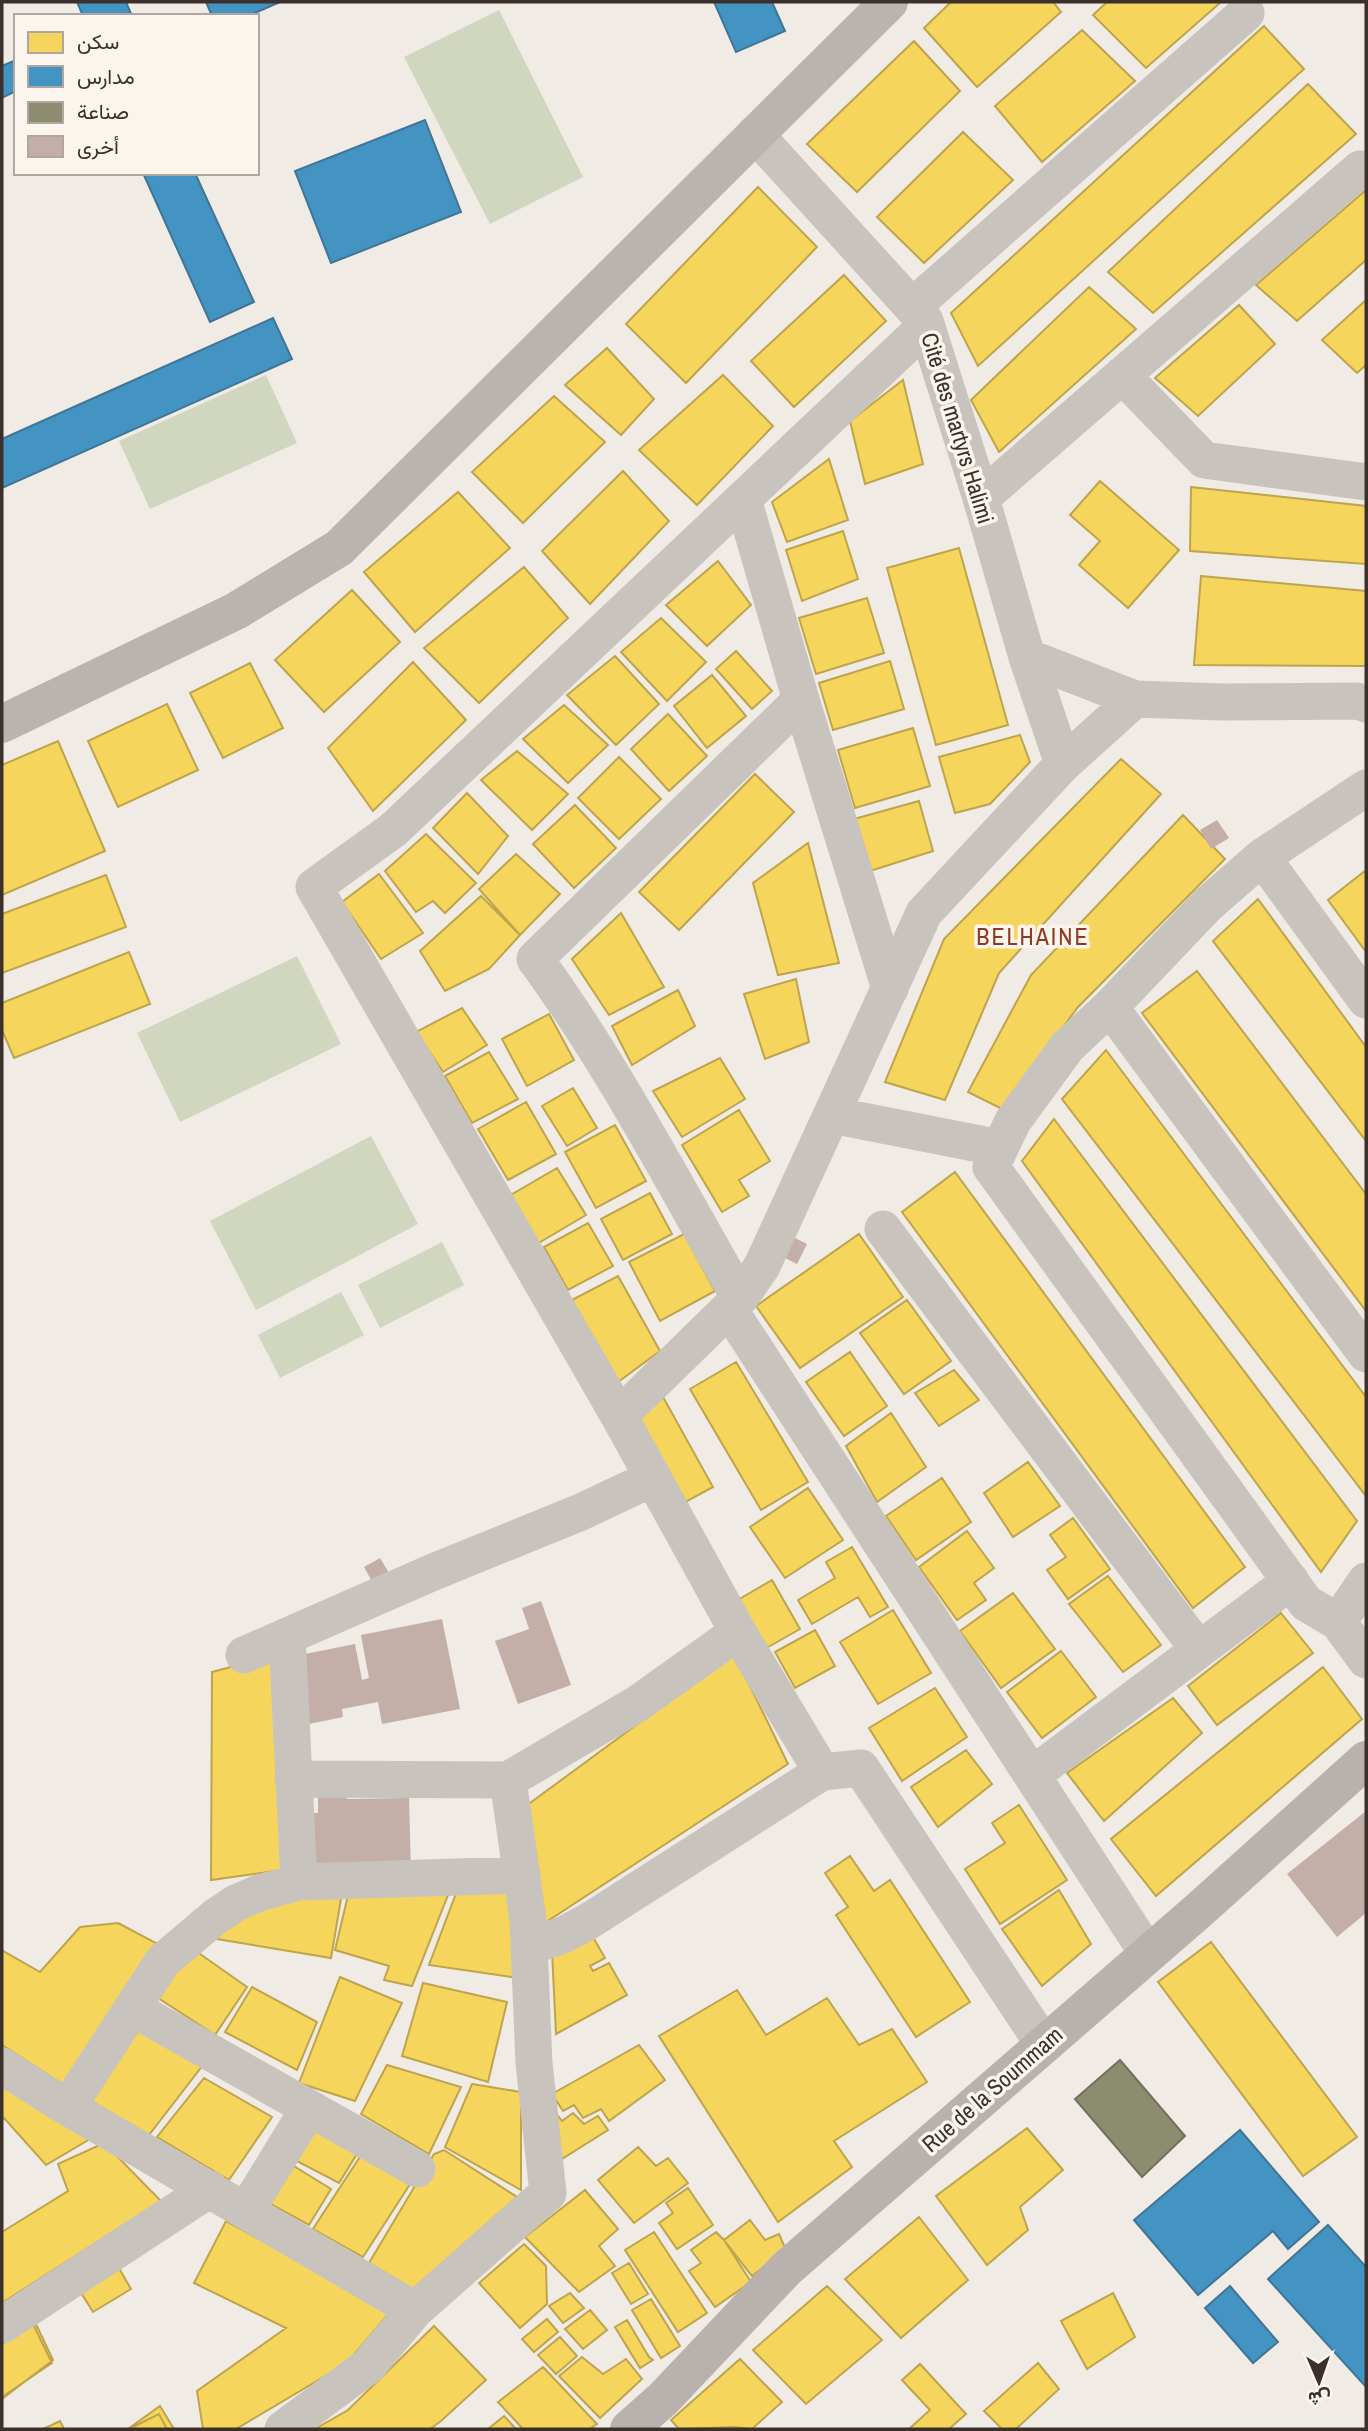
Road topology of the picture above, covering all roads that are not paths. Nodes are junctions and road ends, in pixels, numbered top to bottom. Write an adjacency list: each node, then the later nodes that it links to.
1 (889, 2): 3 (main road)
2 (1246, 13): 5 (street)
3 (755, 134): 5 (street, Cité des martyrs Halimi); 14 (main road)
4 (1360, 169): 6 (street)
5 (919, 317): 8 (street, Cité des martyrs Halimi); 9 (street)
6 (1122, 375): 7 (street); 8 (street)
7 (1366, 482)
8 (981, 498): 10 (street, Cité des martyrs Halimi)
9 (743, 499): 12 (street); 26 (street)
10 (1027, 657): 11 (street); 15 (street, Cité des martyrs Halimi)
11 (1135, 699): 13 (street); 15 (street)
12 (801, 701): 18 (street); 24 (street)
13 (1366, 704)
14 (2, 724)
15 (1063, 764): 18 (street)
16 (1366, 788): 17 (street)
17 (1262, 857): 19 (street); 20 (street)
18 (890, 989): 21 (street)
19 (1366, 1000)
20 (1110, 1007): 22 (street); 25 (street)
21 (832, 1115): 22 (street); 24 (street)
22 (1000, 1148): 28 (street)
23 (883, 1229): 33 (street)
24 (734, 1304): 26 (street); 38 (street)
25 (1366, 1354)
26 (619, 1416): 27 (street)
27 (653, 1478): 31 (street); 32 (street)
28 (1291, 1581): 30 (street); 33 (street)
29 (1366, 1581): 30 (street)
30 (1338, 1622): 35 (street)
31 (738, 1632): 37 (street); 40 (street)
32 (287, 1636): 34 (street); 39 (street)
33 (1199, 1650): 38 (street)
34 (244, 1655)
35 (1366, 1660)
36 (1366, 1760): 44 (main road, Rue de la Soummam)
37 (822, 1772): 43 (street); 46 (street)
38 (1032, 1775): 44 (street)
39 (293, 1779): 40 (street); 42 (street)
40 (508, 1780): 41 (street)
41 (522, 1875): 42 (street); 43 (street)
42 (299, 1882): 45 (street)
43 (529, 1947): 53 (street)
44 (1148, 1954): 46 (main road, Rue de la Soummam)
45 (132, 2008): 48 (street); 49 (street)
46 (1044, 2045): 56 (main road, Rue de la Soummam)
47 (2, 2066): 48 (street)
48 (68, 2107): 51 (street)
49 (309, 2108): 50 (street); 52 (street)
50 (417, 2169)
51 (210, 2189): 52 (street); 54 (street)
52 (246, 2211): 53 (street)
53 (415, 2310): 55 (street)
54 (2, 2325)
55 (283, 2429)
56 (629, 2429)

